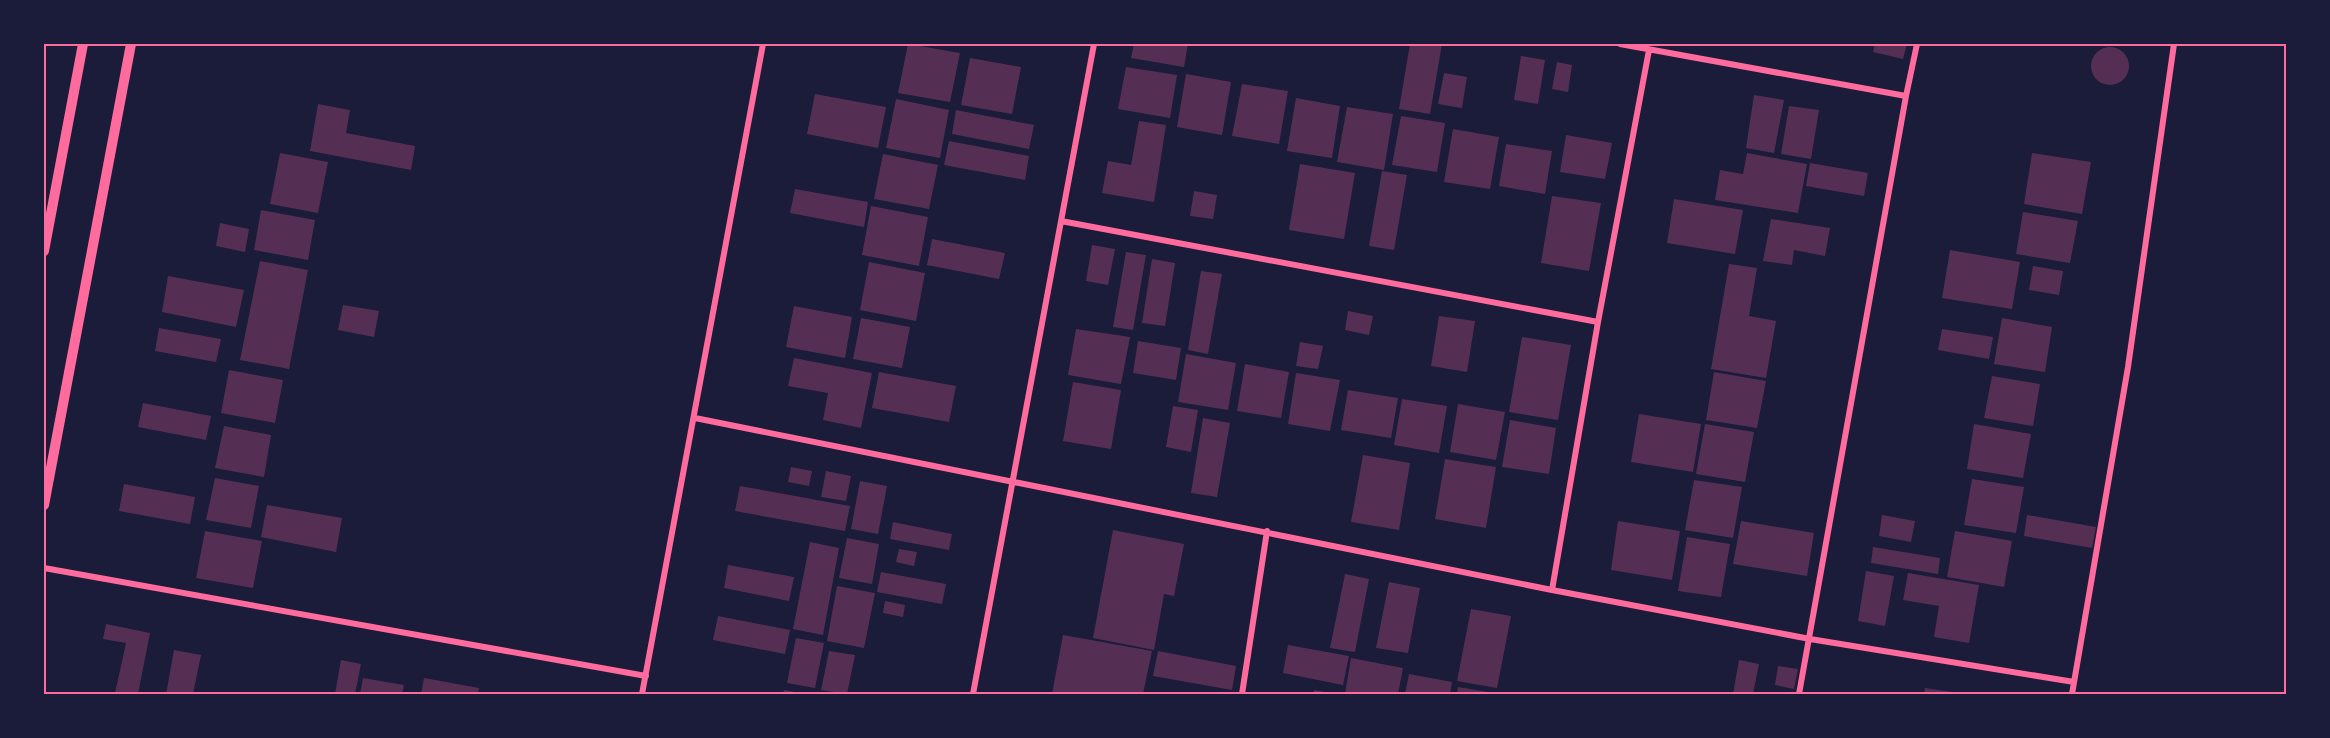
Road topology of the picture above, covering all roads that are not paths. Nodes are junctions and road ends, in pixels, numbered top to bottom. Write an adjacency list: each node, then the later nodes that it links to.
1 (83, 44): 11 (street)
2 (131, 44): 15 (street)
3 (763, 44): 13 (street)
4 (1094, 44): 10 (street)
5 (1620, 44): 8 (street)
6 (1917, 44): 9 (street)
7 (2174, 44): 21 (street)
8 (1649, 50): 9 (street); 12 (street)
9 (1906, 96): 19 (street)
10 (1061, 221): 12 (street); 14 (street)
11 (44, 252)
12 (1598, 322): 18 (street)
13 (694, 418): 14 (street); 20 (street)
14 (1013, 481): 16 (street); 23 (street)
15 (44, 505)
16 (1267, 531): 18 (street); 24 (street)
17 (44, 568): 20 (street)
18 (1552, 590): 19 (street)
19 (1810, 639): 21 (street); 25 (street)
20 (646, 676): 22 (street)
21 (2074, 682): 26 (street)
22 (642, 694)
23 (973, 694)
24 (1242, 694)
25 (1799, 694)
26 (2072, 694)

